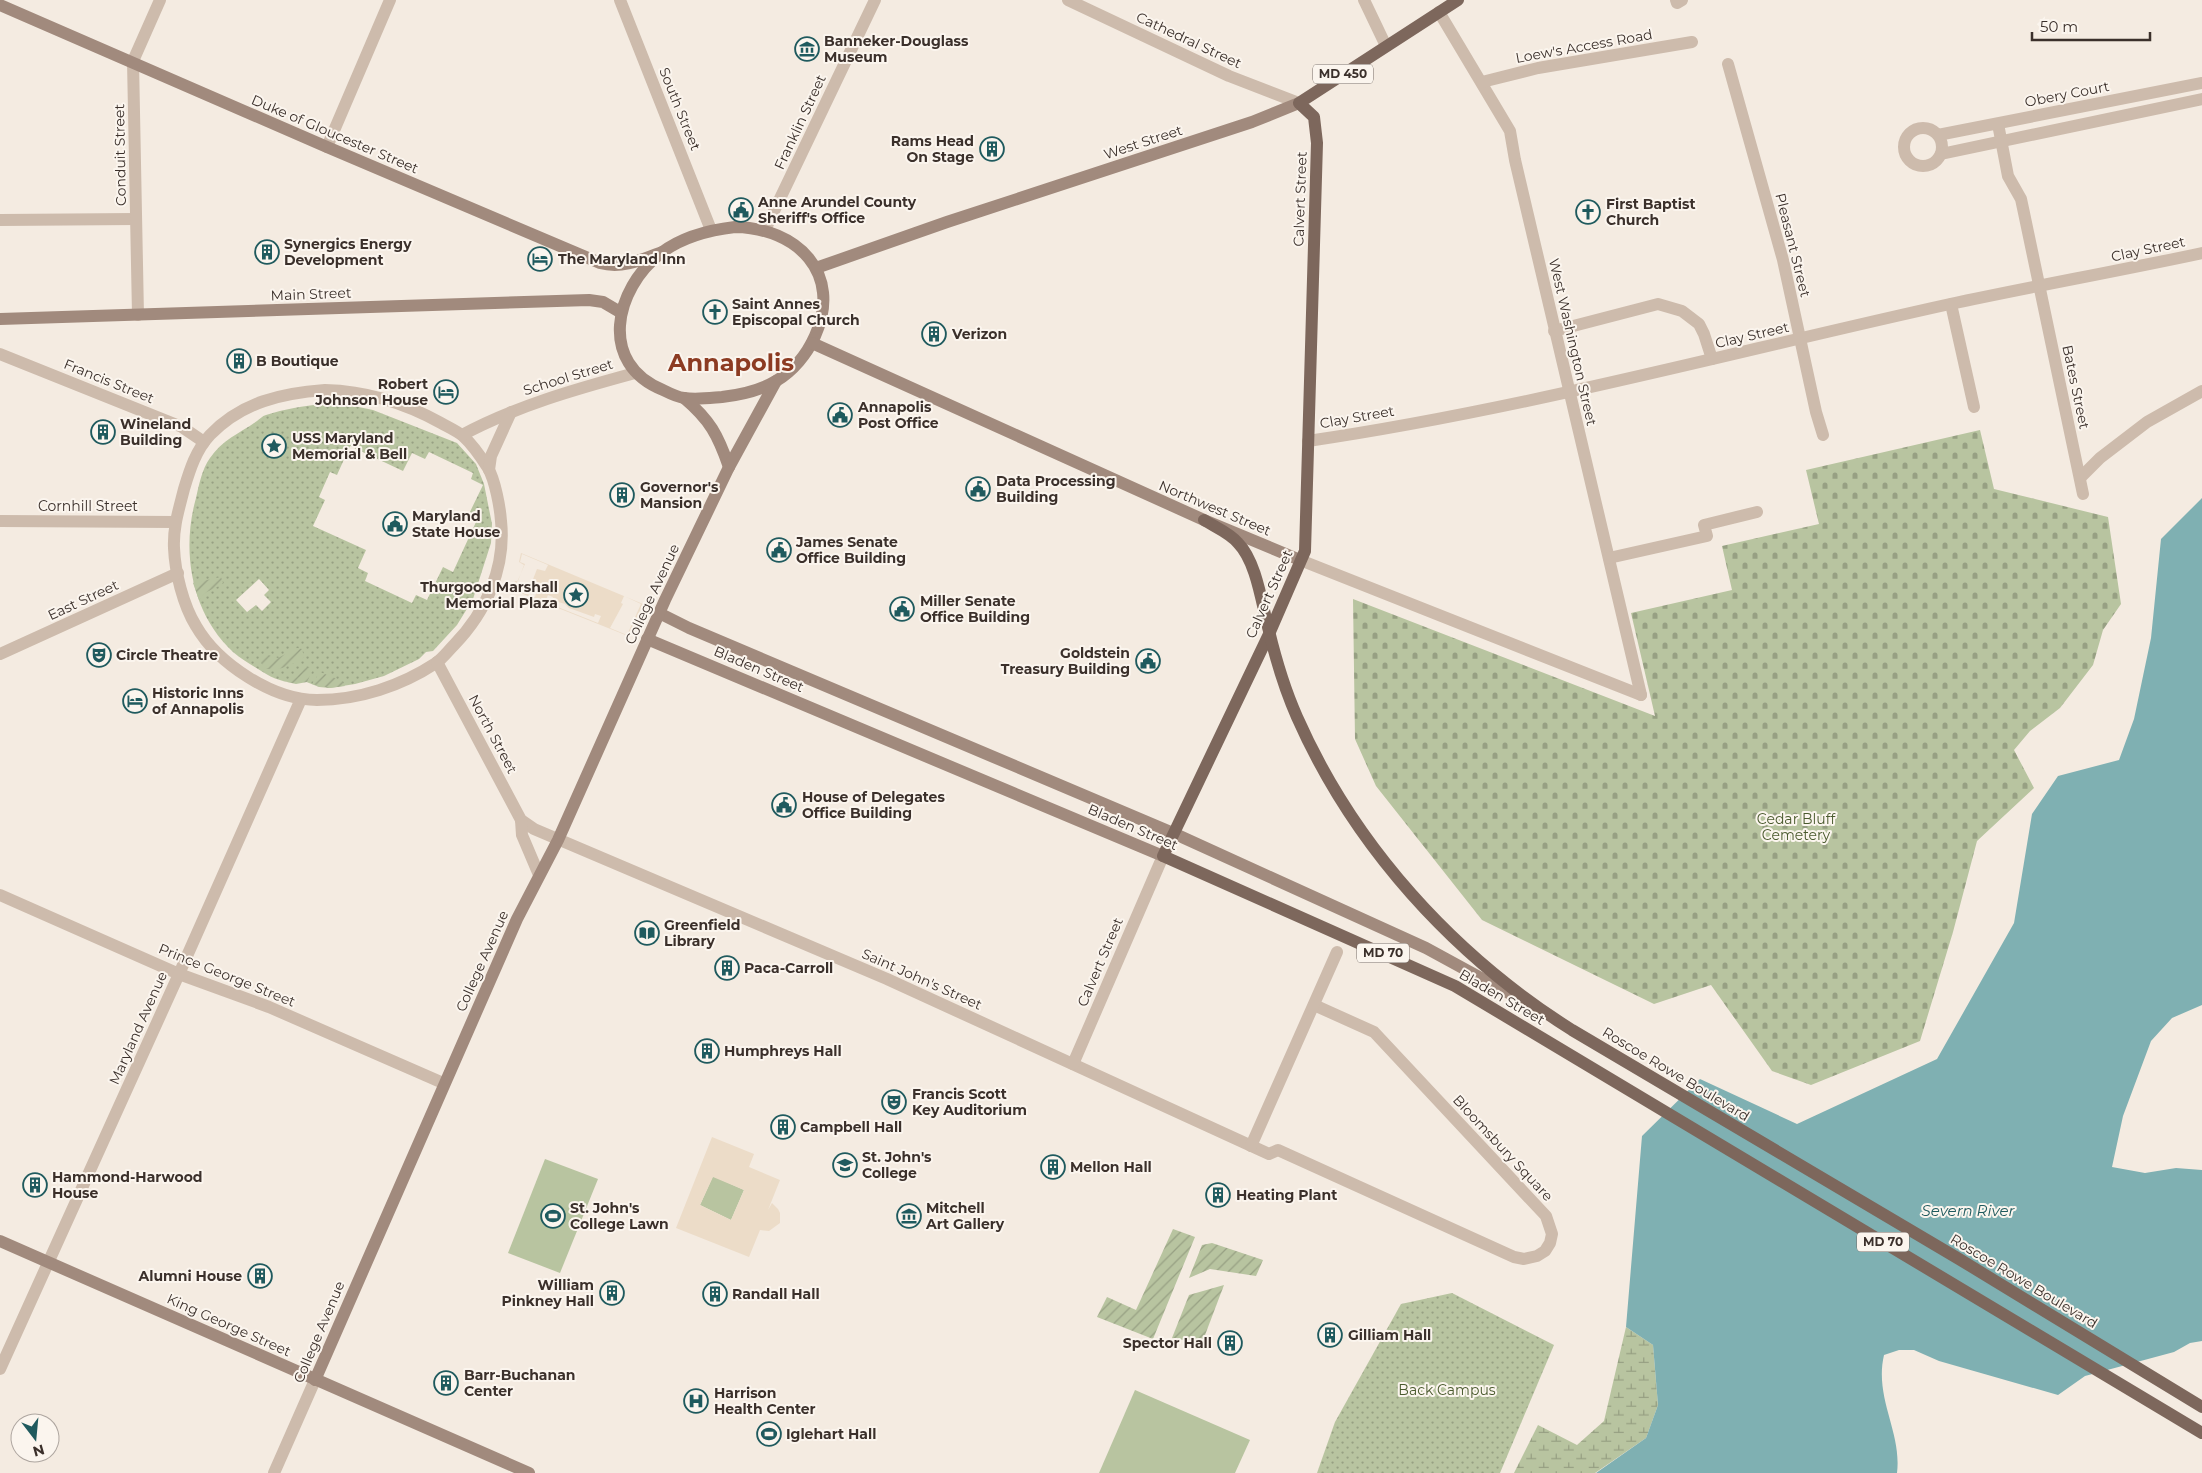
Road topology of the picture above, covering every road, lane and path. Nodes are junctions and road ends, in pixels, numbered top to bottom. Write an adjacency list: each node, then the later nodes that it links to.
1 (160, 0): 14 (street, Conduit Street)
2 (390, 0): 23 (street)
3 (620, 0): 27 (street, South Street)
4 (875, 0): 28 (street, Franklin Street)
5 (1068, 0): 19 (street, Cathedral Street)
6 (1364, 0): 13 (street)
7 (1458, 0): 11 (main road, West Street / MD 450)
8 (1676, 0): 9 (street)
9 (1682, 0)
10 (0, 5): 14 (main road, Duke of Gloucester Street)
11 (1439, 12): 13 (main road, West Street / MD 450); 16 (street, West Washington Street)
12 (1692, 42): 16 (street, Loew's Access Road)
13 (1386, 46): 19 (main road, West Street / MD 450)
14 (133, 62): 23 (main road, Duke of Gloucester Street); 25 (street, Conduit Street)
15 (1728, 64): 38 (street, Pleasant Street)
16 (1482, 82): 37 (street, West Washington Street)
17 (2202, 82): 20 (street, Obery Court)
18 (2202, 99): 22 (street, Obery Court)
19 (1299, 103): 31 (main road, West Street / MD 450); 51 (main road, Calvert Street)
20 (1998, 124): 21 (street, Obery Court); 22 (street, Bates Street)
21 (1938, 135): 24 (street); 24 (street, Obery Court)
22 (2002, 141): 24 (street, Obery Court); 32 (street, Bates Street)
23 (326, 147): 29 (main road, Duke of Gloucester Street)
24 (1942, 154)
25 (136, 219): 26 (street); 35 (street, Conduit Street)
26 (0, 220)
27 (711, 230): 28 (main road); 29 (main road)
28 (765, 230): 31 (main road)
29 (662, 252): 34 (main road)
30 (2202, 253): 32 (street, Clay Street)
31 (816, 268): 39 (main road)
32 (2040, 287): 33 (street, Clay Street); 55 (street, Bates Street)
33 (1951, 304): 38 (street, Clay Street); 47 (street)
34 (620, 312): 35 (main road, Main Street); 42 (main road)
35 (138, 314): 36 (main road, Main Street)
36 (0, 319)
37 (1554, 331): 41 (street); 45 (street, West Washington Street)
38 (1800, 339): 41 (street, Clay Street); 50 (street, Pleasant Street)
39 (812, 343): 43 (main road); 58 (main road, Northwest Street)
40 (0, 354): 52 (street, Francis Street)
41 (1712, 359): 45 (street, Clay Street)
42 (635, 373): 46 (main road); 48 (street, School Street)
43 (776, 381): 46 (main road); 53 (main road, College Avenue)
44 (2202, 392): 55 (street)
45 (1570, 393): 51 (street, Clay Street); 61 (street, West Washington Street)
46 (684, 398): 53 (main road)
47 (1974, 407)
48 (511, 412): 49 (street, School Street); 54 (street, School Street)
49 (462, 435): 52 (street); 54 (street)
50 (1823, 435)
51 (1308, 440): 62 (main road, Calvert Street)
52 (204, 442): 60 (street)
53 (729, 467): 64 (main road, College Avenue)
54 (489, 470): 70 (street)
55 (2080, 478): 56 (street, Bates Street)
56 (2083, 494)
57 (1757, 512): 61 (street)
58 (1204, 520): 62 (main road, Northwest Street); 65 (main road, Roscoe Rowe Boulevard)
59 (0, 521): 60 (street, Cornhill Street)
60 (175, 522): 63 (street)
61 (1608, 558): 71 (street, West Washington Street)
62 (1300, 560): 65 (main road, Calvert Street); 71 (street, Northwest Street)
63 (178, 573): 68 (street, East Street); 72 (street)
64 (659, 613): 66 (main road, College Avenue); 74 (main road, Bladen Street / MD 70)
65 (1269, 634): 74 (main road, Calvert Street); 82 (main road, Roscoe Rowe Boulevard)
66 (647, 639): 75 (main road, College Avenue); 76 (main road, Bladen Street / MD 70)
67 (0, 644): 68 (street)
68 (13, 648): 69 (street, East Street)
69 (0, 654)
70 (438, 662): 72 (street); 73 (street, North Street)
71 (1641, 695)
72 (301, 699): 80 (street, Maryland Avenue)
73 (521, 820): 75 (street); 77 (street, North Street)
74 (1173, 833): 76 (main road, Calvert Street); 82 (main road, Bladen Street / MD 70)
75 (558, 840): 77 (main road, College Avenue); 83 (street, Saint John's Street)
76 (1163, 856): 83 (street, Calvert Street); 92 (main road, Bladen Street / MD 70)
77 (539, 875): 84 (main road, College Avenue)
78 (0, 895): 80 (street, Prince George Street)
79 (1337, 952): 81 (street)
80 (179, 974): 84 (street, Prince George Street); 88 (street, Maryland Avenue)
81 (1314, 1005): 85 (street); 86 (street, Bloomsbury Square)
82 (1545, 1013): 91 (main road, Roscoe Rowe Boulevard / MD 70)
83 (1073, 1064): 85 (street, Saint John's Street)
84 (444, 1083): 90 (main road, College Avenue)
85 (1251, 1146): 86 (street, Saint John's Street)
86 (1269, 1154)
87 (0, 1241): 88 (main road, King George Street)
88 (48, 1261): 89 (street, Maryland Avenue); 90 (main road, King George Street)
89 (0, 1369)
90 (315, 1380): 93 (main road, King George Street); 94 (street, College Avenue)
91 (2202, 1407)
92 (2202, 1433)
93 (514, 1470): 95 (main road, King George Street)
94 (274, 1473)
95 (529, 1473)

